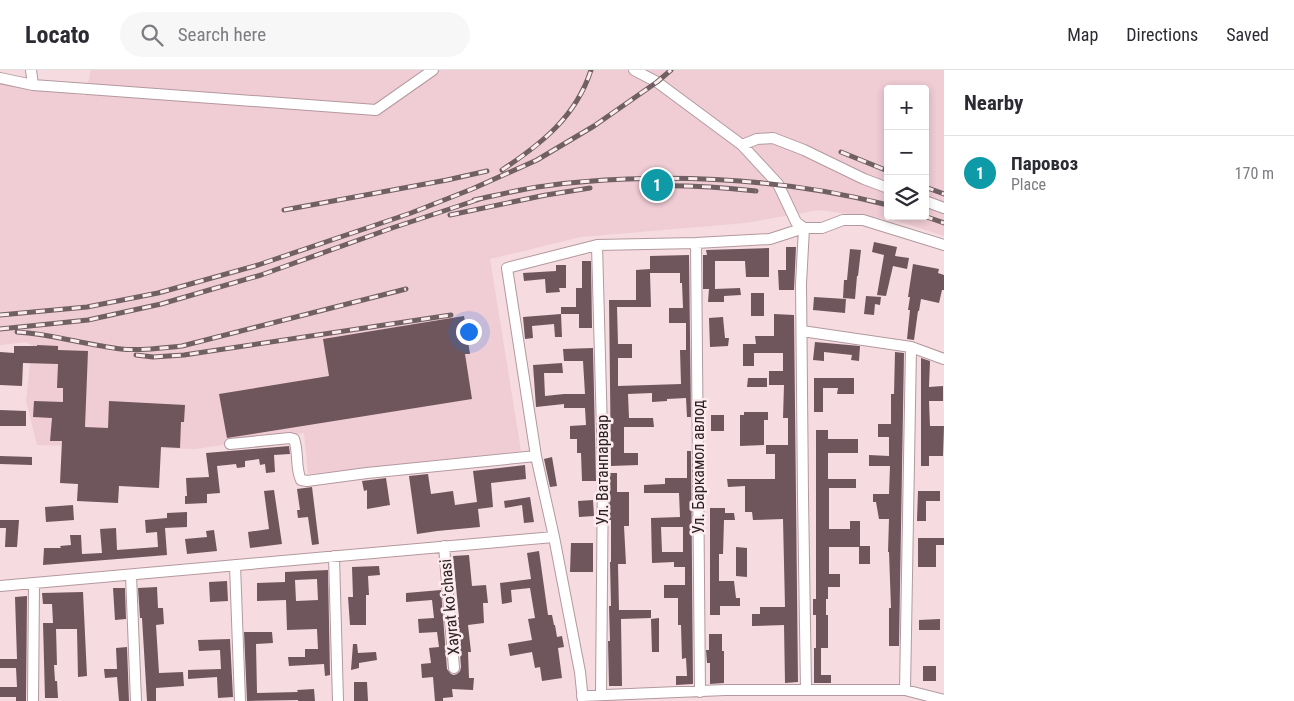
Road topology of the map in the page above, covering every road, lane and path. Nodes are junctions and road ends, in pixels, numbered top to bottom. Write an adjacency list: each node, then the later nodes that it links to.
1 (32, 70): 5 (street)
2 (433, 70): 5 (street)
3 (634, 70): 6 (street)
4 (0, 78): 5 (street)
5 (33, 84)
6 (742, 145): 7 (street); 10 (street)
7 (884, 186)
8 (929, 203): 9 (street)
9 (944, 208)
10 (804, 228): 11 (street); 13 (street); 14 (street)
11 (696, 243): 12 (street); 29 (street, Ул. Баркамол авлод)
12 (597, 245): 18 (street); 30 (street, Ул. Ватанпарвар)
13 (944, 245)
14 (802, 331): 15 (street); 27 (street)
15 (911, 347): 16 (street); 28 (street)
16 (944, 359)
17 (230, 444): 18 (street)
18 (536, 456): 19 (street)
19 (554, 537): 20 (street); 31 (street)
20 (444, 546): 21 (street); 26 (street, Xayrat koʻchasi)
21 (334, 556): 22 (street); 36 (street)
22 (235, 565): 23 (street); 35 (street)
23 (131, 575): 24 (street); 34 (street)
24 (34, 584): 25 (street); 33 (street)
25 (0, 586)
26 (454, 668)
27 (806, 690): 28 (street); 29 (street)
28 (905, 690): 32 (street)
29 (700, 692): 30 (street)
30 (601, 695): 31 (street)
31 (583, 698)
32 (944, 700)
33 (33, 701)
34 (136, 701)
35 (240, 701)
36 (338, 701)

